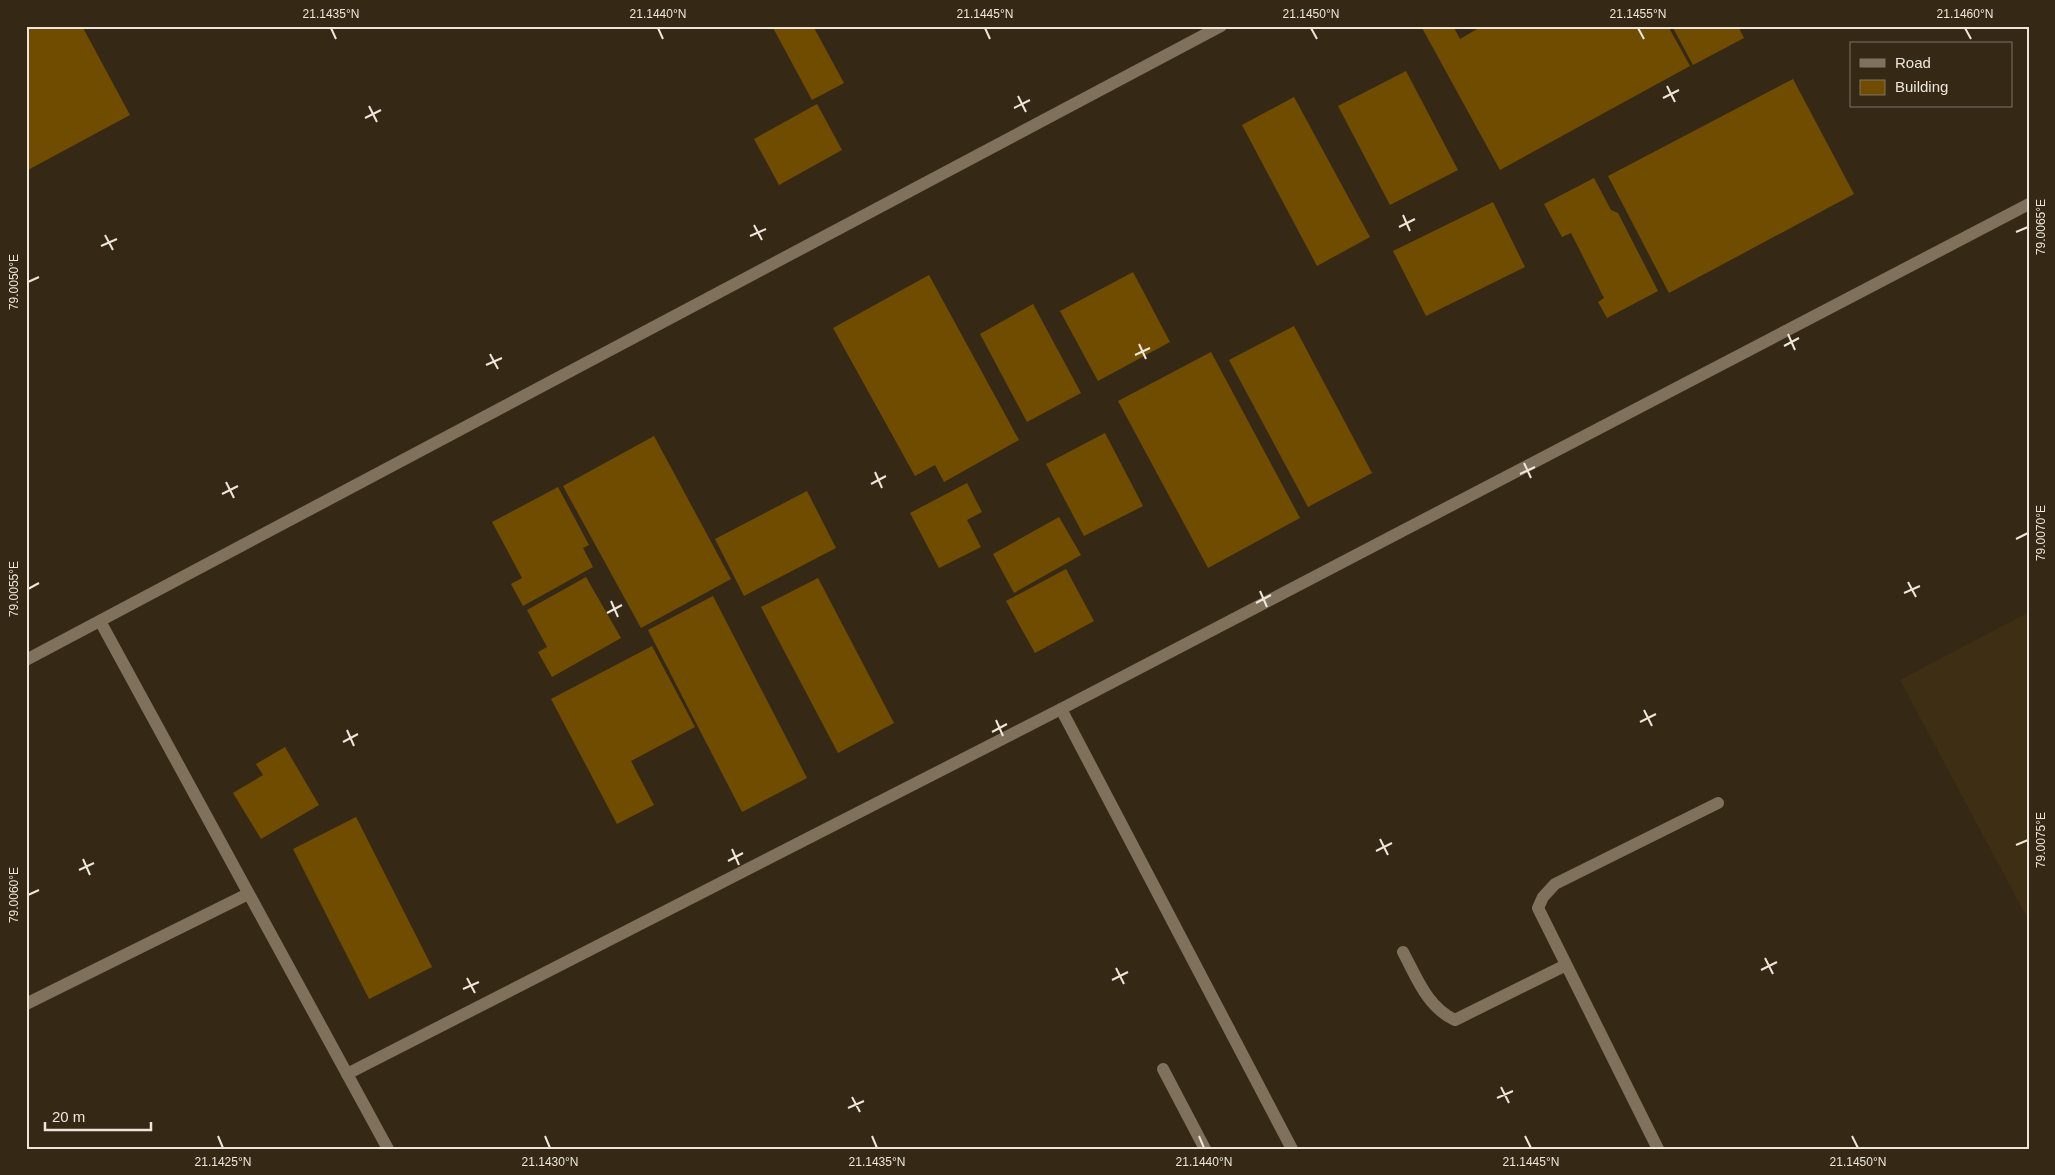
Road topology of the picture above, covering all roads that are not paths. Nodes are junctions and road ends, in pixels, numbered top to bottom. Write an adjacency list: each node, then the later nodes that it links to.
1 (1222, 26): 3 (street)
2 (2029, 204): 5 (street)
3 (100, 621): 4 (street); 7 (street)
4 (26, 660)
5 (1061, 709): 12 (street); 15 (street)
6 (1718, 803): 9 (street)
7 (248, 894): 10 (street); 12 (street)
8 (1403, 952): 9 (street)
9 (1566, 966): 16 (street)
10 (26, 1004)
11 (1163, 1069): 13 (street)
12 (347, 1074): 14 (street)
13 (1201, 1148)
14 (388, 1149)
15 (1292, 1149)
16 (1658, 1149)

